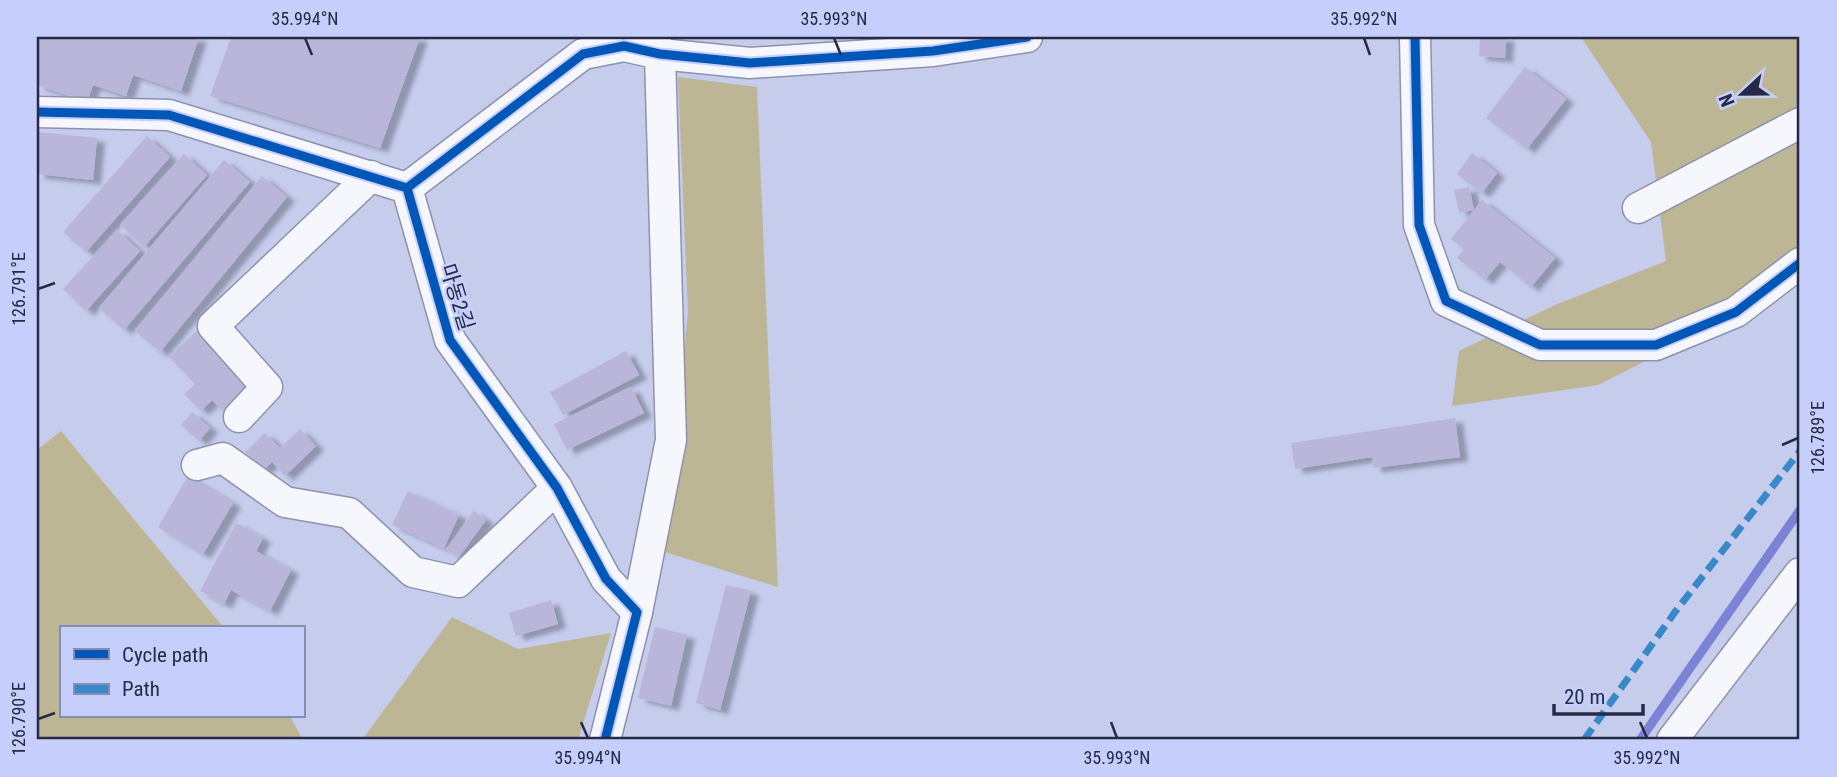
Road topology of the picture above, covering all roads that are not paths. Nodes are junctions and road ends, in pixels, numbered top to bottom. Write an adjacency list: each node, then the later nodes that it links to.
1 (1027, 37): 3 (street)
2 (1415, 37): 9 (street)
3 (657, 45): 7 (street); 14 (street)
4 (37, 112): 6 (street)
5 (1800, 123): 8 (street)
6 (371, 176): 7 (street); 10 (street)
7 (407, 188): 12 (street, 마동2길)
8 (1638, 208)
9 (1800, 263)
10 (239, 417)
11 (197, 465): 12 (street)
12 (557, 488): 14 (street, 마동2길)
13 (1800, 573): 16 (street)
14 (636, 612): 15 (street)
15 (605, 740)
16 (1671, 740)

